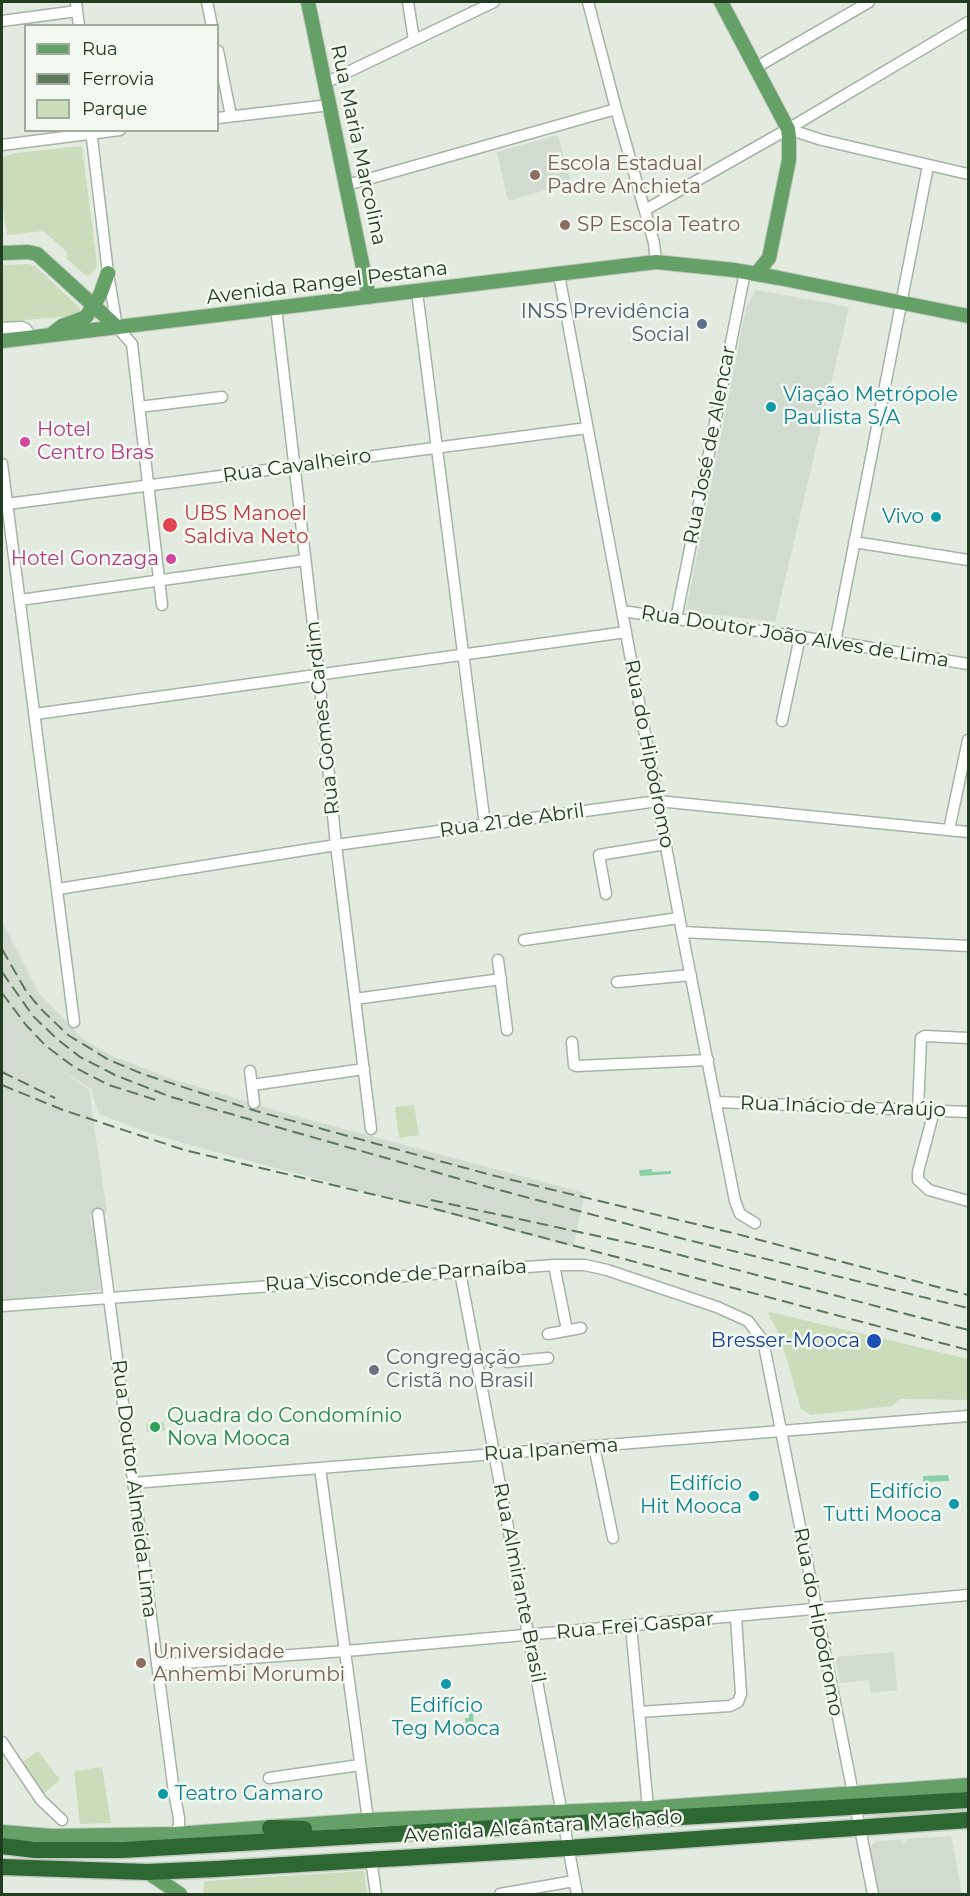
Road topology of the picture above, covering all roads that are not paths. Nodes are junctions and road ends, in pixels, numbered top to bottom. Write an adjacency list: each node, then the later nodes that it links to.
1 (207, 2): 12 (street)
2 (308, 2): 16 (main road, Rua Maria Marcolina)
3 (408, 2): 13 (street)
4 (494, 2): 13 (street)
5 (590, 2): 18 (street)
6 (721, 2): 15 (main road)
7 (869, 2): 15 (street)
8 (76, 6): 9 (street); 11 (street)
9 (2, 21)
10 (969, 22): 21 (street)
11 (79, 24)
12 (212, 24)
13 (414, 40): 16 (street)
14 (219, 56): 19 (street)
15 (755, 68): 21 (main road)
16 (325, 83): 17 (main road, Rua Maria Marcolina)
17 (330, 105): 19 (street); 26 (main road, Rua Maria Marcolina)
18 (616, 109): 26 (street); 27 (street)
19 (231, 117): 20 (street)
20 (219, 118)
21 (788, 129): 24 (street); 27 (street); 29 (main road)
22 (91, 132): 23 (street); 31 (street)
23 (2, 145)
24 (928, 166): 25 (street); 37 (street)
25 (969, 174)
26 (346, 185): 36 (main road, Rua Maria Marcolina)
27 (645, 210): 30 (street)
28 (2, 253): 38 (main road)
29 (769, 258): 32 (main road); 34 (main road)
30 (656, 262): 32 (main road, Avenida Rangel Pestana); 33 (main road, Avenida Rangel Pestana)
31 (108, 273): 38 (main road); 41 (street)
32 (751, 273): 34 (main road, Avenida Rangel Pestana); 61 (street, Rua José de Alencar)
33 (559, 275): 35 (main road, Avenida Rangel Pestana); 48 (street, Rua do Hipódromo)
34 (776, 278): 37 (main road, Avenida Rangel Pestana)
35 (417, 292): 36 (main road, Avenida Rangel Pestana); 49 (street)
36 (369, 297): 39 (main road, Avenida Rangel Pestana)
37 (901, 302): 40 (main road, Avenida Rangel Pestana); 54 (street)
38 (94, 306): 41 (main road); 43 (main road)
39 (276, 308): 41 (main road, Avenida Rangel Pestana); 51 (street, Rua Gomes Cardim)
40 (969, 316)
41 (117, 327): 43 (main road, Avenida Rangel Pestana); 47 (street)
42 (2, 328): 44 (street)
43 (49, 335): 44 (main road, Avenida Rangel Pestana)
44 (31, 338): 45 (main road, Avenida Rangel Pestana)
45 (2, 341)
46 (222, 397): 47 (street)
47 (139, 407): 52 (street)
48 (587, 428): 49 (street, Rua Cavalheiro); 60 (street, Rua do Hipódromo)
49 (437, 447): 51 (street, Rua Cavalheiro); 65 (street)
50 (2, 464): 53 (street)
51 (295, 466): 52 (street, Rua Cavalheiro); 55 (street, Rua Gomes Cardim)
52 (148, 485): 53 (street, Rua Cavalheiro); 57 (street)
53 (7, 504): 58 (street)
54 (854, 542): 56 (street); 64 (street)
55 (305, 560): 57 (street); 67 (street, Rua Gomes Cardim)
56 (969, 560)
57 (159, 582): 58 (street); 59 (street)
58 (21, 600): 68 (street)
59 (162, 605)
60 (622, 611): 61 (street, Rua Doutor João Alves de Lima); 62 (street, Rua do Hipódromo)
61 (675, 619): 63 (street, Rua Doutor João Alves de Lima)
62 (626, 632): 65 (street); 71 (street, Rua do Hipódromo)
63 (800, 637): 64 (street, Rua Doutor João Alves de Lima); 69 (street)
64 (835, 642): 66 (street, Rua Doutor João Alves de Lima)
65 (464, 655): 67 (street); 72 (street)
66 (969, 664)
67 (319, 676): 68 (street); 76 (street, Rua Gomes Cardim)
68 (34, 714): 77 (street)
69 (782, 721)
70 (969, 740): 73 (street)
71 (658, 801): 72 (street, Rua 21 de Abril); 73 (street, Rua 21 de Abril); 75 (street, Rua do Hipódromo)
72 (485, 825): 76 (street, Rua 21 de Abril)
73 (949, 830): 74 (street, Rua 21 de Abril)
74 (969, 832)
75 (666, 844): 78 (street); 79 (street, Rua do Hipódromo)
76 (336, 846): 77 (street, Rua 21 de Abril); 87 (street, Rua Gomes Cardim)
77 (58, 889): 88 (street)
78 (606, 894)
79 (680, 918): 80 (street, Rua do Hipódromo); 81 (street)
80 (682, 932): 82 (street); 84 (street, Rua do Hipódromo)
81 (524, 940)
82 (969, 946)
83 (498, 960): 85 (street)
84 (691, 975): 86 (street); 92 (street, Rua do Hipódromo)
85 (501, 979): 87 (street); 89 (street)
86 (617, 982)
87 (355, 999): 93 (street, Rua Gomes Cardim)
88 (74, 1022)
89 (507, 1030)
90 (969, 1038): 98 (street)
91 (572, 1042): 92 (street)
92 (708, 1060): 96 (street, Rua do Hipódromo)
93 (364, 1069): 95 (street); 101 (street, Rua Gomes Cardim)
94 (250, 1071): 95 (street)
95 (252, 1084): 97 (street)
96 (717, 1102): 98 (street, Rua Inácio de Araújo); 104 (street, Rua do Hipódromo)
97 (254, 1103)
98 (918, 1110): 99 (street, Rua Inácio de Araújo)
99 (934, 1111): 100 (street, Rua Inácio de Araújo); 102 (street)
100 (969, 1112)
101 (371, 1129)
102 (969, 1201)
103 (99, 1214): 107 (street, Rua Doutor Almeida Lima)
104 (755, 1223)
105 (554, 1265): 106 (street, Rua Visconde de Parnaíba); 110 (street); 112 (street, Rua Visconde de Parnaíba)
106 (460, 1272): 107 (street, Rua Visconde de Parnaíba); 114 (street, Rua Almirante Brasil)
107 (110, 1297): 108 (street, Rua Visconde de Parnaíba); 120 (street, Rua Doutor Almeida Lima)
108 (2, 1306)
109 (581, 1328): 110 (street)
110 (567, 1330): 111 (street)
111 (548, 1334)
112 (765, 1350): 116 (street, Rua do Hipódromo)
113 (548, 1358): 114 (street)
114 (477, 1360): 118 (street, Rua Almirante Brasil)
115 (969, 1416): 116 (street, Rua Ipanema)
116 (781, 1432): 117 (street, Rua Ipanema); 123 (street, Rua do Hipódromo)
117 (594, 1446): 118 (street, Rua Ipanema); 121 (street)
118 (495, 1454): 119 (street, Rua Ipanema); 126 (street, Rua Almirante Brasil)
119 (320, 1468): 120 (street, Rua Ipanema); 127 (street)
120 (134, 1483): 128 (street, Rua Doutor Almeida Lima)
121 (613, 1538)
122 (969, 1595): 123 (street, Rua Frei Gaspar)
123 (816, 1610): 124 (street, Rua Frei Gaspar); 135 (street, Rua do Hipódromo)
124 (736, 1617): 125 (street, Rua Frei Gaspar); 129 (street)
125 (631, 1626): 126 (street, Rua Frei Gaspar); 129 (street)
126 (529, 1635): 127 (street, Rua Frei Gaspar); 137 (street, Rua Almirante Brasil)
127 (346, 1650): 128 (street, Rua Frei Gaspar); 131 (street)
128 (157, 1665): 144 (street, Rua Doutor Almeida Lima)
129 (639, 1712): 136 (street)
130 (2, 1742): 138 (street)
131 (360, 1765): 132 (street); 140 (street)
132 (269, 1778)
133 (969, 1785): 135 (main road, Avenida Alcântara Machado)
134 (969, 1800): 135 (highway, Avenida Alcântara Machado)
135 (854, 1801): 136 (main road, Avenida Alcântara Machado); 137 (highway, Avenida Alcântara Machado); 142 (street, Rua do Hipódromo)
136 (648, 1808): 137 (main road, Avenida Alcântara Machado)
137 (563, 1818): 140 (highway, Avenida Alcântara Machado); 147 (street, Rua Almirante Brasil)
138 (62, 1820)
139 (969, 1820): 142 (highway, Avenida Alcântara Machado)
140 (371, 1827): 141 (highway); 145 (highway, Avenida Alcântara Machado)
141 (270, 1828): 144 (main road)
142 (860, 1828): 147 (highway, Avenida Alcântara Machado); 156 (street, Rua do Hipódromo)
143 (2, 1832): 145 (main road)
144 (175, 1834): 145 (main road)
145 (122, 1843): 146 (highway, Avenida Alcântara Machado)
146 (2, 1846)
147 (568, 1848): 148 (highway, Avenida Alcântara Machado); 151 (street, Rua Almirante Brasil)
148 (371, 1859): 150 (highway, Avenida Alcântara Machado); 153 (street)
149 (3, 1868): 150 (highway, Avenida Alcântara Machado)
150 (147, 1872): 152 (main road)
151 (574, 1881): 154 (street); 155 (street, Rua Almirante Brasil)
152 (178, 1893)
153 (376, 1894)
154 (500, 1894)
155 (577, 1894)
156 (873, 1894)

